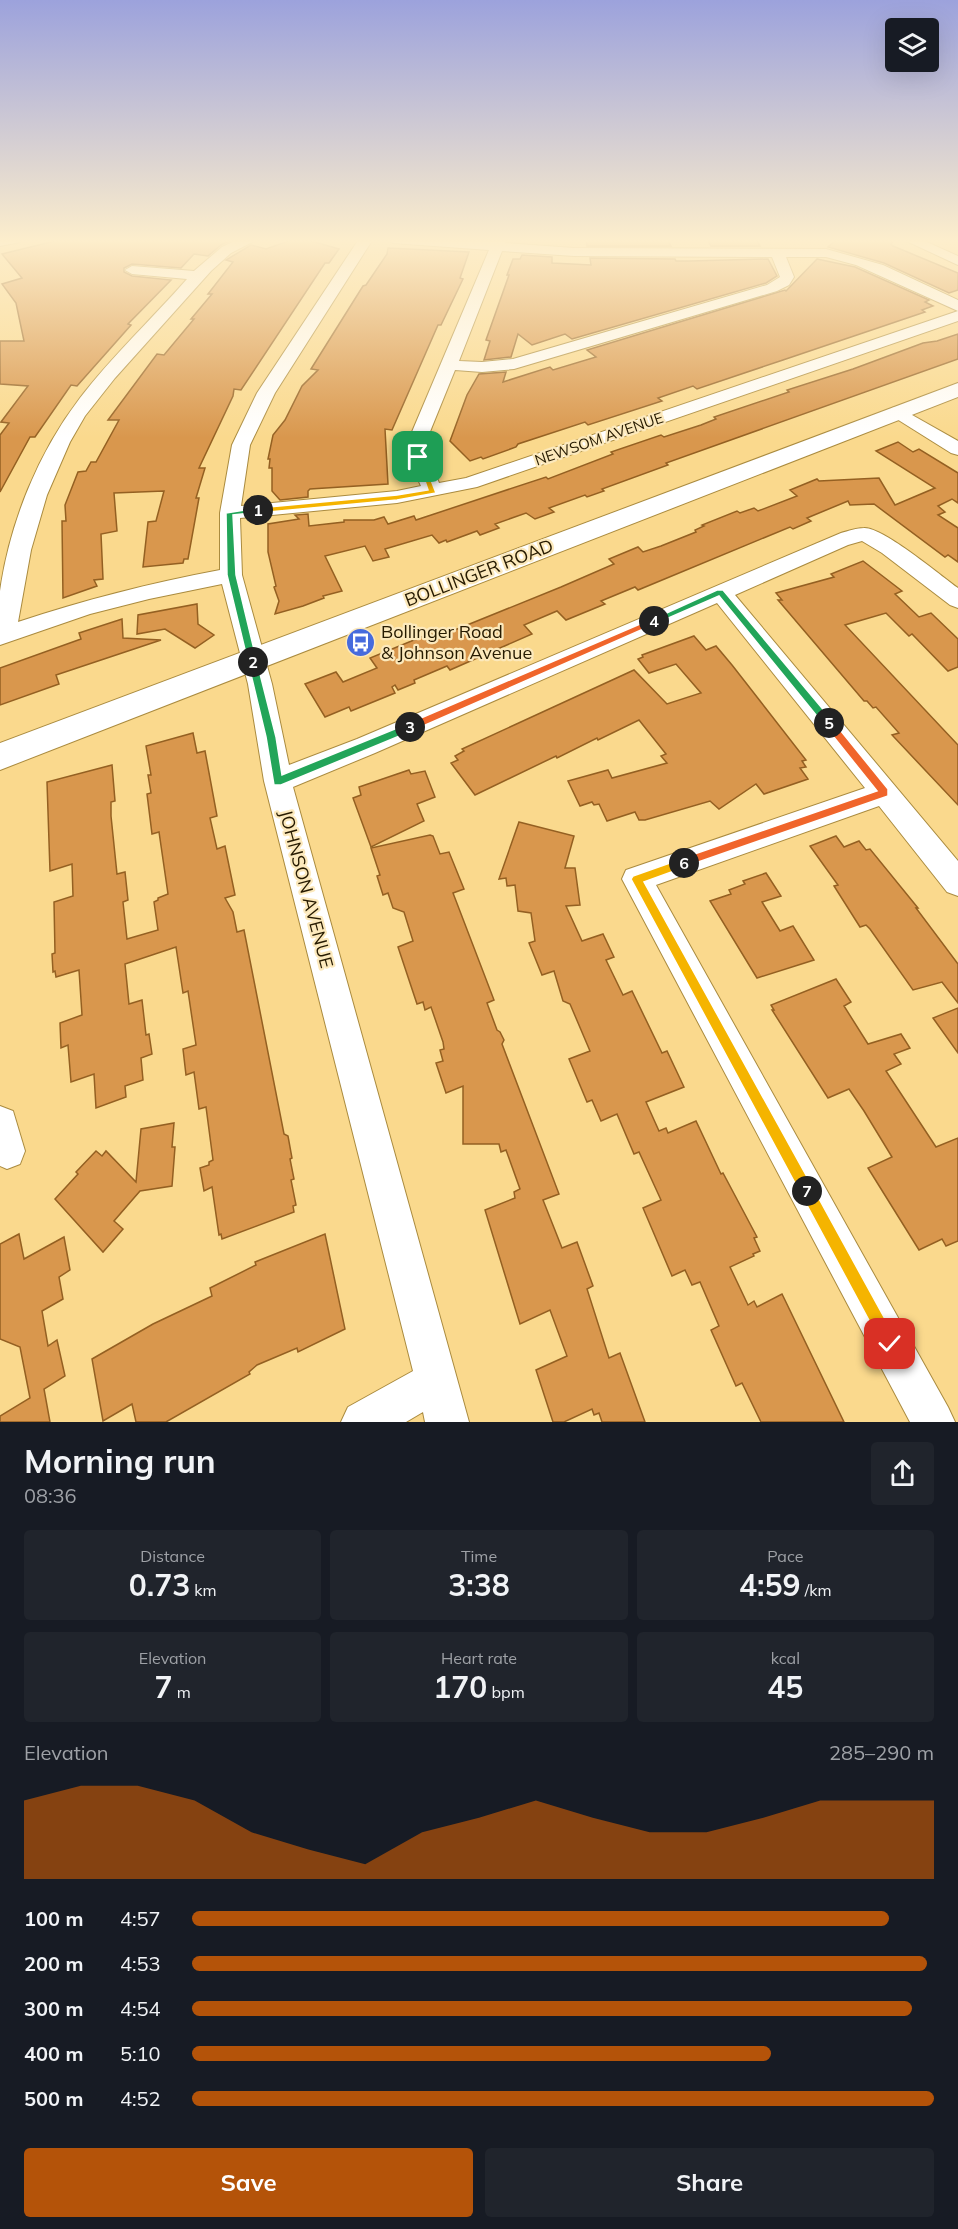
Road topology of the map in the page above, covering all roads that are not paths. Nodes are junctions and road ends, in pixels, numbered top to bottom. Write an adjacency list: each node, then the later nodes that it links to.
1 (172, 305): 15 (street)
2 (323, 305): 11 (street, JOHNSON AVENUE)
3 (473, 305): 6 (street)
4 (713, 305): 6 (street)
5 (958, 316): 10 (street, NEWSOM AVENUE)
6 (449, 365): 10 (street)
7 (958, 389): 8 (main road, BOLLINGER ROAD)
8 (898, 412): 9 (street); 16 (main road, BOLLINGER ROAD)
9 (958, 449)
10 (433, 491): 11 (street, NEWSOM AVENUE)
11 (230, 513): 12 (street, JOHNSON AVENUE)
12 (231, 575): 15 (street); 16 (street, JOHNSON AVENUE)
13 (720, 592): 14 (street); 18 (street); 19 (street)
14 (958, 600)
15 (2, 637)
16 (252, 660): 17 (main road, BOLLINGER ROAD); 18 (street, JOHNSON AVENUE)
17 (0, 757)
18 (278, 782): 21 (street, JOHNSON AVENUE)
19 (885, 792): 20 (street); 24 (street)
20 (958, 882)
21 (436, 1381): 22 (street); 23 (street, JOHNSON AVENUE)
22 (363, 1422)
23 (447, 1422)
24 (933, 1422)

